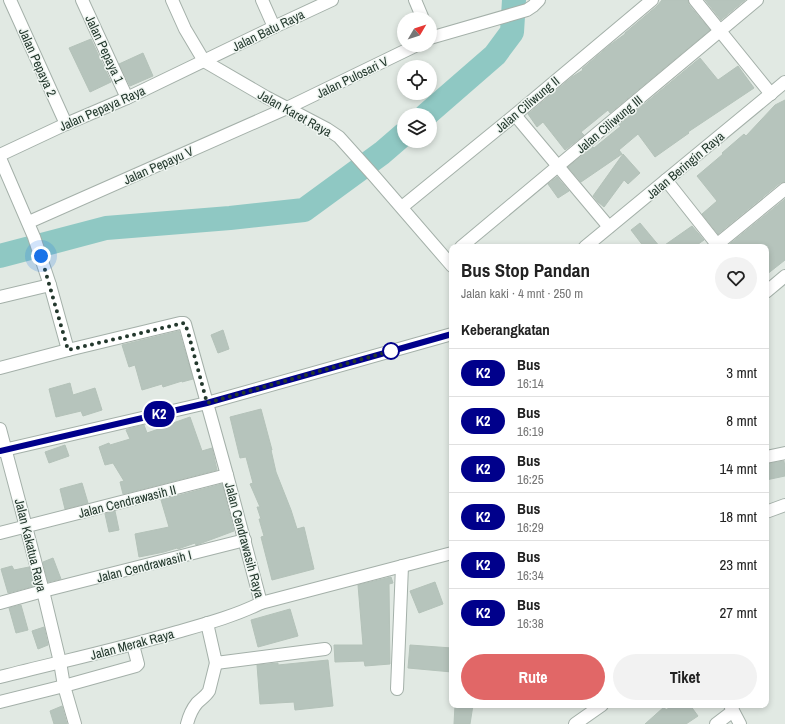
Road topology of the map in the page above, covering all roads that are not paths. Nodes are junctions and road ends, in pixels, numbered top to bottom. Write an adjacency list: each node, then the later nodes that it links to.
1 (10, 0): 22 (street, Jalan Pepaya 2)
2 (82, 0): 19 (street, Jalan Pepaya 1)
3 (172, 0): 16 (street)
4 (262, 0): 12 (street)
5 (332, 0): 12 (street, Jalan Batu Raya)
6 (415, 0): 11 (street)
7 (539, 0): 14 (street)
8 (652, 0): 21 (street, Jalan Ciliwung II)
9 (695, 0): 13 (street)
10 (757, 0): 13 (street, Jalan Ciliwung III)
11 (420, 12)
12 (274, 27): 16 (street, Jalan Batu Raya)
13 (720, 31): 18 (street); 24 (street, Jalan Ciliwung III)
14 (437, 35)
15 (402, 52): 20 (street, Jalan Pulosari V)
16 (204, 61): 19 (street, Jalan Pepaya Raya); 20 (street, Jalan Karet Raya)
17 (785, 82): 18 (street, Jalan Beringin Raya)
18 (771, 94): 25 (street, Jalan Beringin Raya)
19 (127, 98): 22 (street, Jalan Pepaya Raya)
20 (288, 108): 27 (street, Jalan Karet Raya); 28 (street, Jalan Pepayu V)
21 (515, 115): 24 (street); 27 (street, Jalan Ciliwung II)
22 (66, 124): 23 (street, Jalan Pepaya Raya)
23 (0, 156): 28 (street)
24 (558, 166): 29 (street); 30 (street, Jalan Ciliwung III)
25 (666, 180): 29 (street, Jalan Beringin Raya); 32 (street)
26 (785, 189): 33 (street)
27 (402, 207): 34 (street, Jalan Karet Raya)
28 (28, 222): 36 (street)
29 (609, 227): 31 (street, Jalan Beringin Raya)
30 (465, 244)
31 (589, 244)
32 (715, 244)
33 (719, 244)
34 (449, 259)
35 (785, 276): 37 (street)
36 (50, 286): 38 (street); 40 (street)
37 (769, 289)
38 (0, 297)
39 (449, 335): 42 (street)
40 (68, 350): 41 (street); 42 (street, Jalan Cendrawasih Raya)
41 (0, 368)
42 (207, 403): 44 (street); 47 (street, Jalan Cendrawasih Raya)
43 (0, 429): 44 (street, Jalan Kakatua Raya)
44 (3, 450): 50 (street, Jalan Kakatua Raya)
45 (785, 453): 46 (street)
46 (769, 456)
47 (227, 475): 50 (street, Jalan Cendrawasih II); 52 (street, Jalan Cendrawasih Raya)
48 (785, 505): 49 (street)
49 (769, 511)
50 (26, 526): 51 (street, Jalan Cendrawasih II); 55 (street, Jalan Kakatua Raya)
51 (0, 533)
52 (245, 540): 55 (street, Jalan Cendrawasih I); 57 (street, Jalan Cendrawasih Raya)
53 (449, 554): 54 (street, Jalan Cendrawasih Raya)
54 (402, 566): 57 (street, Jalan Cendrawasih Raya); 64 (street)
55 (42, 591): 56 (street, Jalan Cendrawasih I); 62 (street, Jalan Kakatua Raya)
56 (0, 603)
57 (261, 604): 58 (street, Jalan Merak Raya)
58 (207, 623): 59 (street, Jalan Merak Raya); 61 (street)
59 (133, 645): 62 (street, Jalan Merak Raya); 62 (street)
60 (325, 649): 61 (street)
61 (216, 663): 69 (street)
62 (62, 674): 63 (street, Jalan Merak Raya); 65 (street); 68 (street, Jalan Kakatua Raya)
63 (0, 677)
64 (397, 689)
65 (0, 702)
66 (598, 708): 70 (street)
67 (731, 708): 71 (street); 72 (street)
68 (75, 724)
69 (186, 724)
70 (575, 724)
71 (716, 724)
72 (740, 724)

